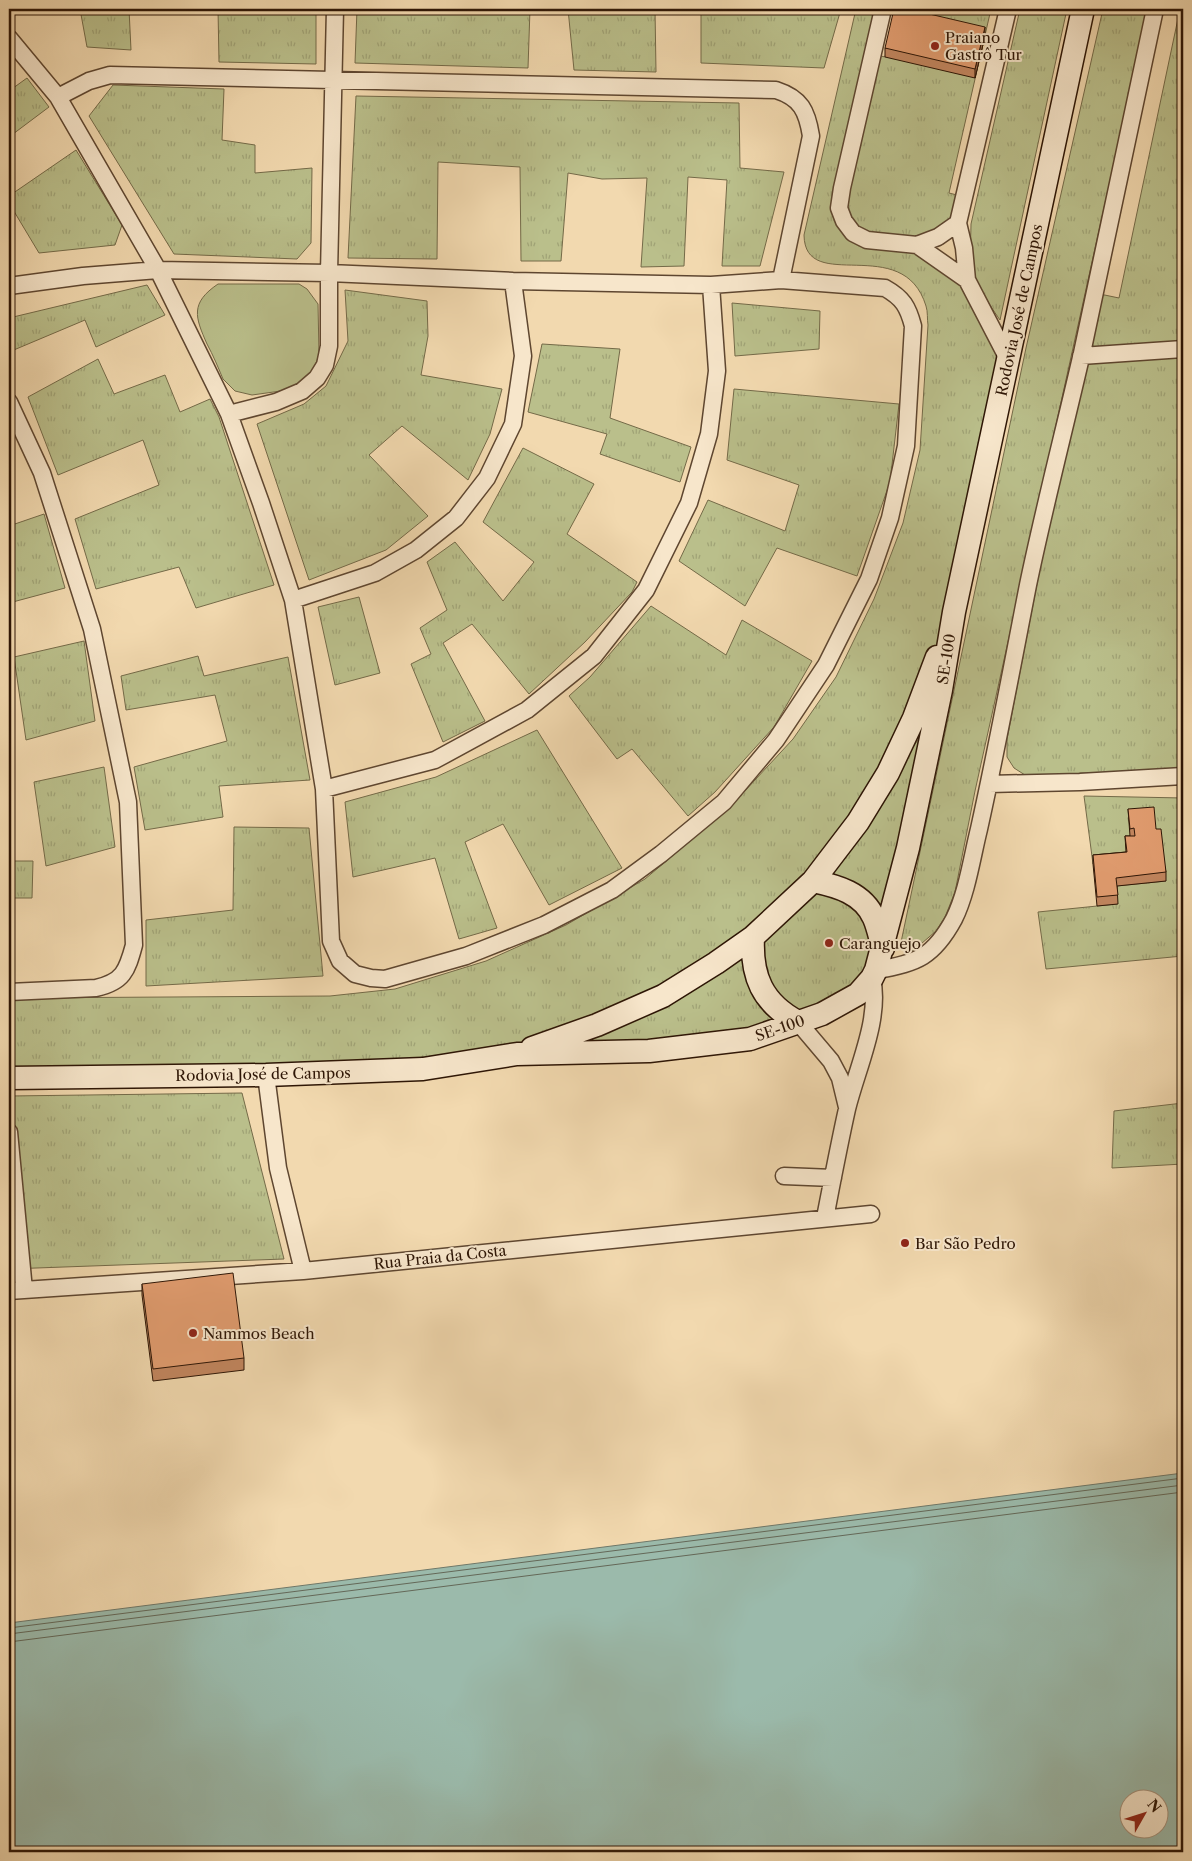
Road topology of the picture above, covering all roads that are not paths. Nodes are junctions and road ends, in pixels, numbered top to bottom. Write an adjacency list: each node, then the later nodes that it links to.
1 (335, 9): 7 (street)
2 (883, 9): 10 (street)
3 (1008, 9): 9 (street)
4 (1083, 9): 20 (main road, Rodovia José de Campos)
5 (1155, 9): 19 (street)
6 (9, 38): 8 (street)
7 (333, 79): 8 (street); 12 (street); 14 (street)
8 (58, 97): 11 (street)
9 (958, 223): 10 (street); 15 (street)
10 (917, 245): 15 (street)
11 (158, 270): 12 (street); 17 (street); 22 (street)
12 (329, 273): 13 (street); 22 (street)
13 (513, 280): 16 (street); 23 (street)
14 (782, 280): 16 (street); 27 (street)
15 (967, 280): 20 (street)
16 (711, 285): 27 (street)
17 (9, 286)
18 (1183, 349): 19 (street)
19 (1081, 356): 26 (street)
20 (1008, 359): 24 (main road, Rodovia José de Campos)
21 (9, 402): 31 (street)
22 (229, 414): 23 (street)
23 (292, 600): 27 (street)
24 (954, 612): 28 (main road, SE-100 / SE-100); 30 (main road, SE-100 / SE-100)
25 (1183, 776): 26 (street)
26 (989, 784): 30 (street)
27 (324, 789)
28 (813, 880): 29 (main road, SE-100 / SE-100); 30 (main road)
29 (753, 937): 32 (main road); 33 (main road, SE-100 / SE-100)
30 (877, 966): 32 (main road, SE-100 / SE-100); 36 (street)
31 (9, 992)
32 (798, 1022): 33 (main road, SE-100 / SE-100); 36 (street)
33 (517, 1054): 34 (main road, Rodovia José de Campos / SE-100)
34 (266, 1075): 35 (main road, Rodovia José de Campos / SE-100); 42 (street)
35 (9, 1078)
36 (848, 1108): 39 (street)
37 (9, 1132): 43 (street)
38 (784, 1176): 39 (street)
39 (833, 1178): 41 (street)
40 (871, 1214): 41 (street, Rua Praia da Costa)
41 (824, 1218): 42 (street, Rua Praia da Costa)
42 (303, 1270): 43 (street, Rua Praia da Costa)
43 (16, 1291)

